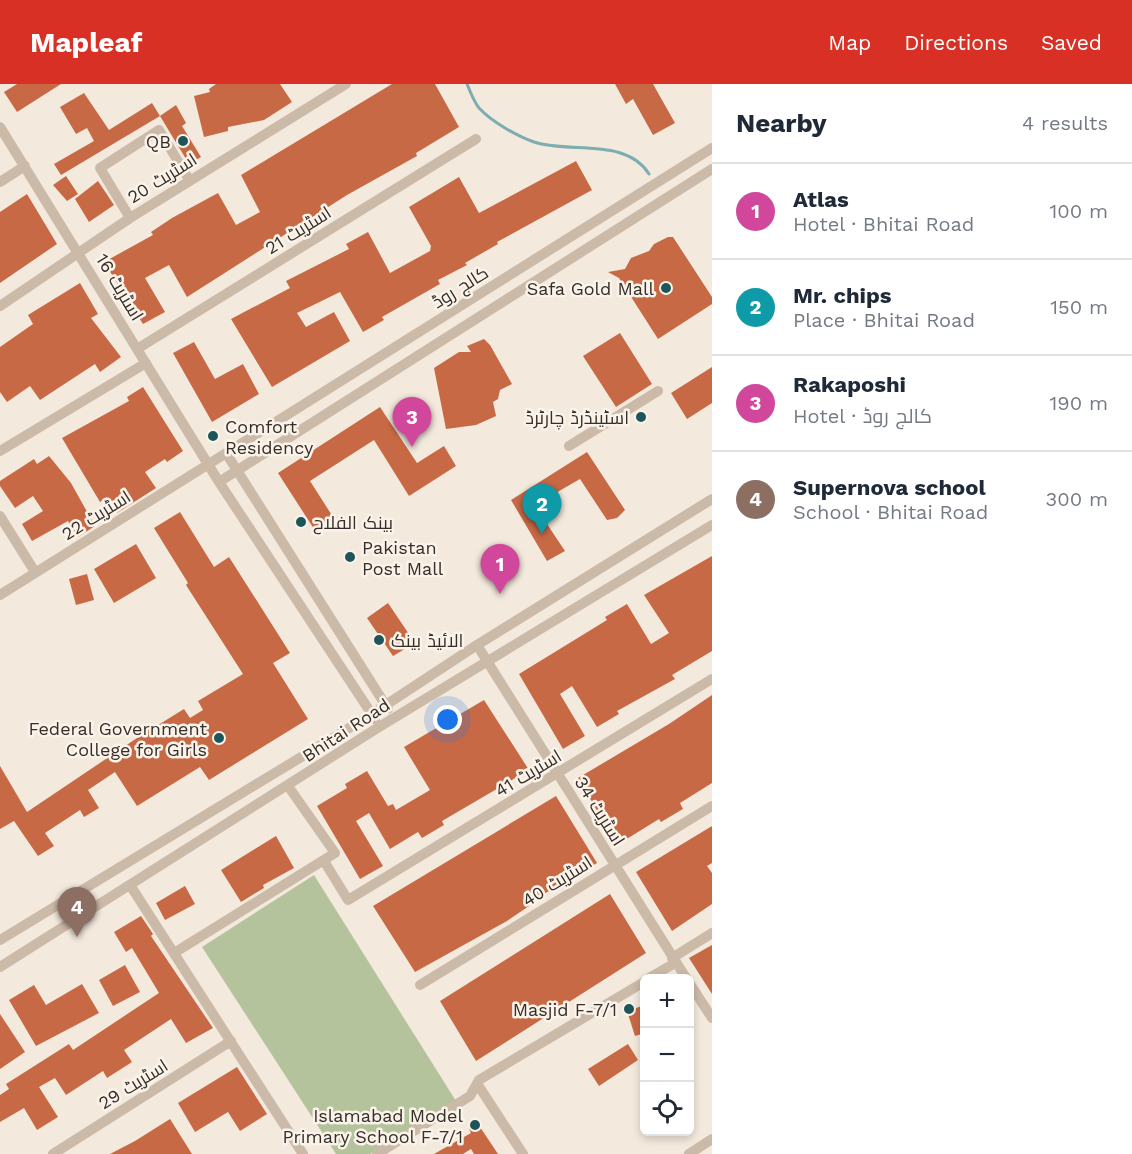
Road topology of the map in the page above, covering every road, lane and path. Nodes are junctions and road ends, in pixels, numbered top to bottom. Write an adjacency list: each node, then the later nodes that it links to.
1 (346, 84): 7 (street, اسٹریٹ 20)
2 (0, 127): 5 (street, اسٹریٹ 16)
3 (476, 138): 12 (street, اسٹریٹ 21)
4 (712, 148): 17 (street, کالج روڈ)
5 (25, 166): 8 (street); 10 (street, اسٹریٹ 16)
6 (712, 170): 19 (street, کالج روڈ)
7 (190, 180): 9 (street, اسٹریٹ 20); 9 (street)
8 (0, 182)
9 (130, 218): 10 (street, اسٹریٹ 20)
10 (80, 252): 11 (street, اسٹریٹ 20); 12 (street, اسٹریٹ 16)
11 (0, 306)
12 (137, 349): 13 (street, اسٹریٹ 16)
13 (146, 363): 16 (street); 18 (street, اسٹریٹ 16)
14 (658, 392): 15 (street)
15 (569, 446)
16 (0, 451)
17 (226, 453): 18 (street, کالج روڈ); 19 (street)
18 (210, 465): 20 (street); 24 (street, اسٹریٹ 22)
19 (237, 470): 20 (street, کالج روڈ); 29 (street)
20 (219, 482): 30 (street)
21 (712, 499): 26 (street, Bhitai Road)
22 (0, 516): 24 (street)
23 (712, 525): 27 (street, Bhitai Road)
24 (35, 572): 25 (street, اسٹریٹ 22)
25 (0, 595)
26 (477, 645): 27 (street, اسٹریٹ 34); 29 (street, Bhitai Road)
27 (487, 662): 31 (street, Bhitai Road); 33 (street, اسٹریٹ 34)
28 (712, 679): 33 (street, اسٹریٹ 41)
29 (385, 705): 30 (street, Bhitai Road); 31 (street)
30 (372, 714): 32 (street); 40 (street, Bhitai Road)
31 (393, 718): 32 (street, Bhitai Road)
32 (379, 727): 34 (street, Bhitai Road)
33 (558, 774): 36 (street, اسٹریٹ 41); 37 (street, اسٹریٹ 34)
34 (288, 786): 36 (street); 38 (street, Bhitai Road)
35 (712, 806): 37 (street, اسٹریٹ 40)
36 (324, 861): 41 (street)
37 (614, 865): 42 (street, اسٹریٹ 34); 47 (street, اسٹریٹ 40)
38 (130, 885): 41 (street); 43 (street, Bhitai Road)
39 (712, 933): 42 (street)
40 (0, 940)
41 (174, 953): 50 (street)
42 (674, 960): 44 (street); 45 (street, اسٹریٹ 34)
43 (0, 967)
44 (655, 974)
45 (683, 974)
46 (640, 984): 51 (street)
47 (420, 985)
48 (694, 990): 49 (street)
49 (712, 1018)
50 (231, 1041): 53 (street, اسٹریٹ 29); 54 (street)
51 (478, 1085): 55 (street); 56 (street)
52 (712, 1138): 57 (street)
53 (53, 1154)
54 (303, 1154)
55 (377, 1154)
56 (523, 1154)
57 (689, 1154)

